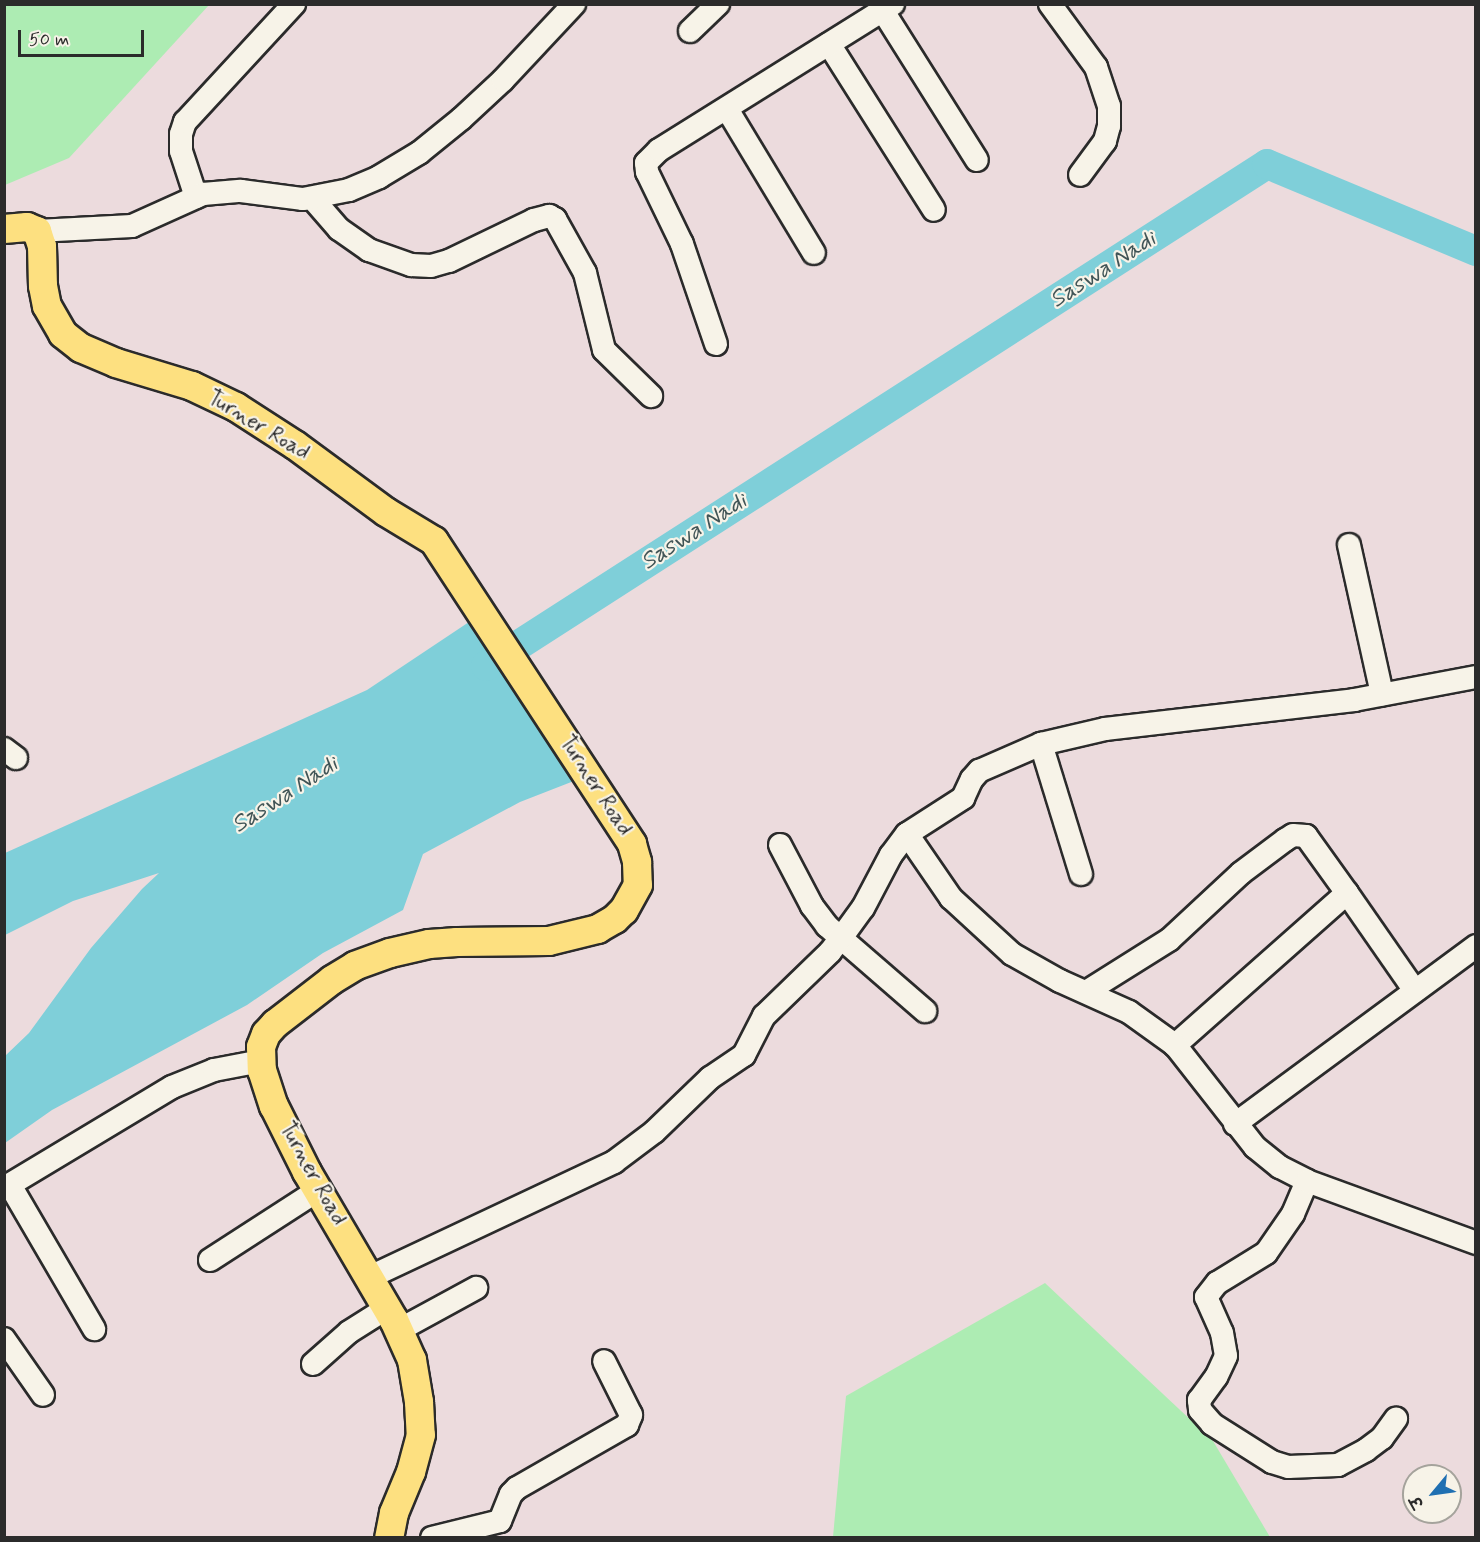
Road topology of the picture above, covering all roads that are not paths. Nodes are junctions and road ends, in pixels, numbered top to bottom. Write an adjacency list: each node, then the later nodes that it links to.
1 (294, 4): 11 (street)
2 (574, 4): 12 (street)
3 (718, 4): 6 (street)
4 (1050, 4): 10 (street)
5 (888, 8): 7 (street); 9 (street)
6 (690, 31)
7 (829, 44): 8 (street); 13 (street)
8 (727, 109): 16 (street); 17 (street)
9 (977, 160)
10 (1080, 175)
11 (196, 197): 12 (street); 15 (street)
12 (312, 198): 18 (street)
13 (934, 210)
14 (4, 229): 15 (main road)
15 (37, 231): 33 (main road, Turner Road)
16 (814, 253)
17 (716, 344)
18 (651, 396)
19 (1349, 545): 21 (street)
20 (1476, 677): 21 (street)
21 (1382, 694): 22 (street)
22 (1041, 744): 23 (street); 25 (street)
23 (907, 834): 27 (street); 30 (street)
24 (780, 845): 27 (street)
25 (1081, 874)
26 (1347, 893): 29 (street); 30 (street); 32 (street)
27 (841, 938): 31 (street); 40 (street)
28 (1476, 946): 29 (street)
29 (1415, 991): 34 (street)
30 (1086, 992): 32 (street)
31 (925, 1011)
32 (1175, 1045): 34 (street)
33 (261, 1061): 36 (street); 37 (main road, Turner Road)
34 (1235, 1124): 35 (street)
35 (1307, 1181): 38 (street); 48 (street)
36 (7, 1186): 43 (street)
37 (318, 1190): 39 (street); 40 (main road, Turner Road)
38 (1476, 1243)
39 (210, 1260)
40 (370, 1277): 42 (main road, Turner Road)
41 (476, 1288): 42 (street)
42 (393, 1319): 46 (street); 49 (main road, Turner Road)
43 (94, 1329)
44 (4, 1339): 47 (street)
45 (604, 1361): 50 (street)
46 (313, 1364)
47 (43, 1395)
48 (1396, 1419)
49 (389, 1538)
50 (432, 1538)

